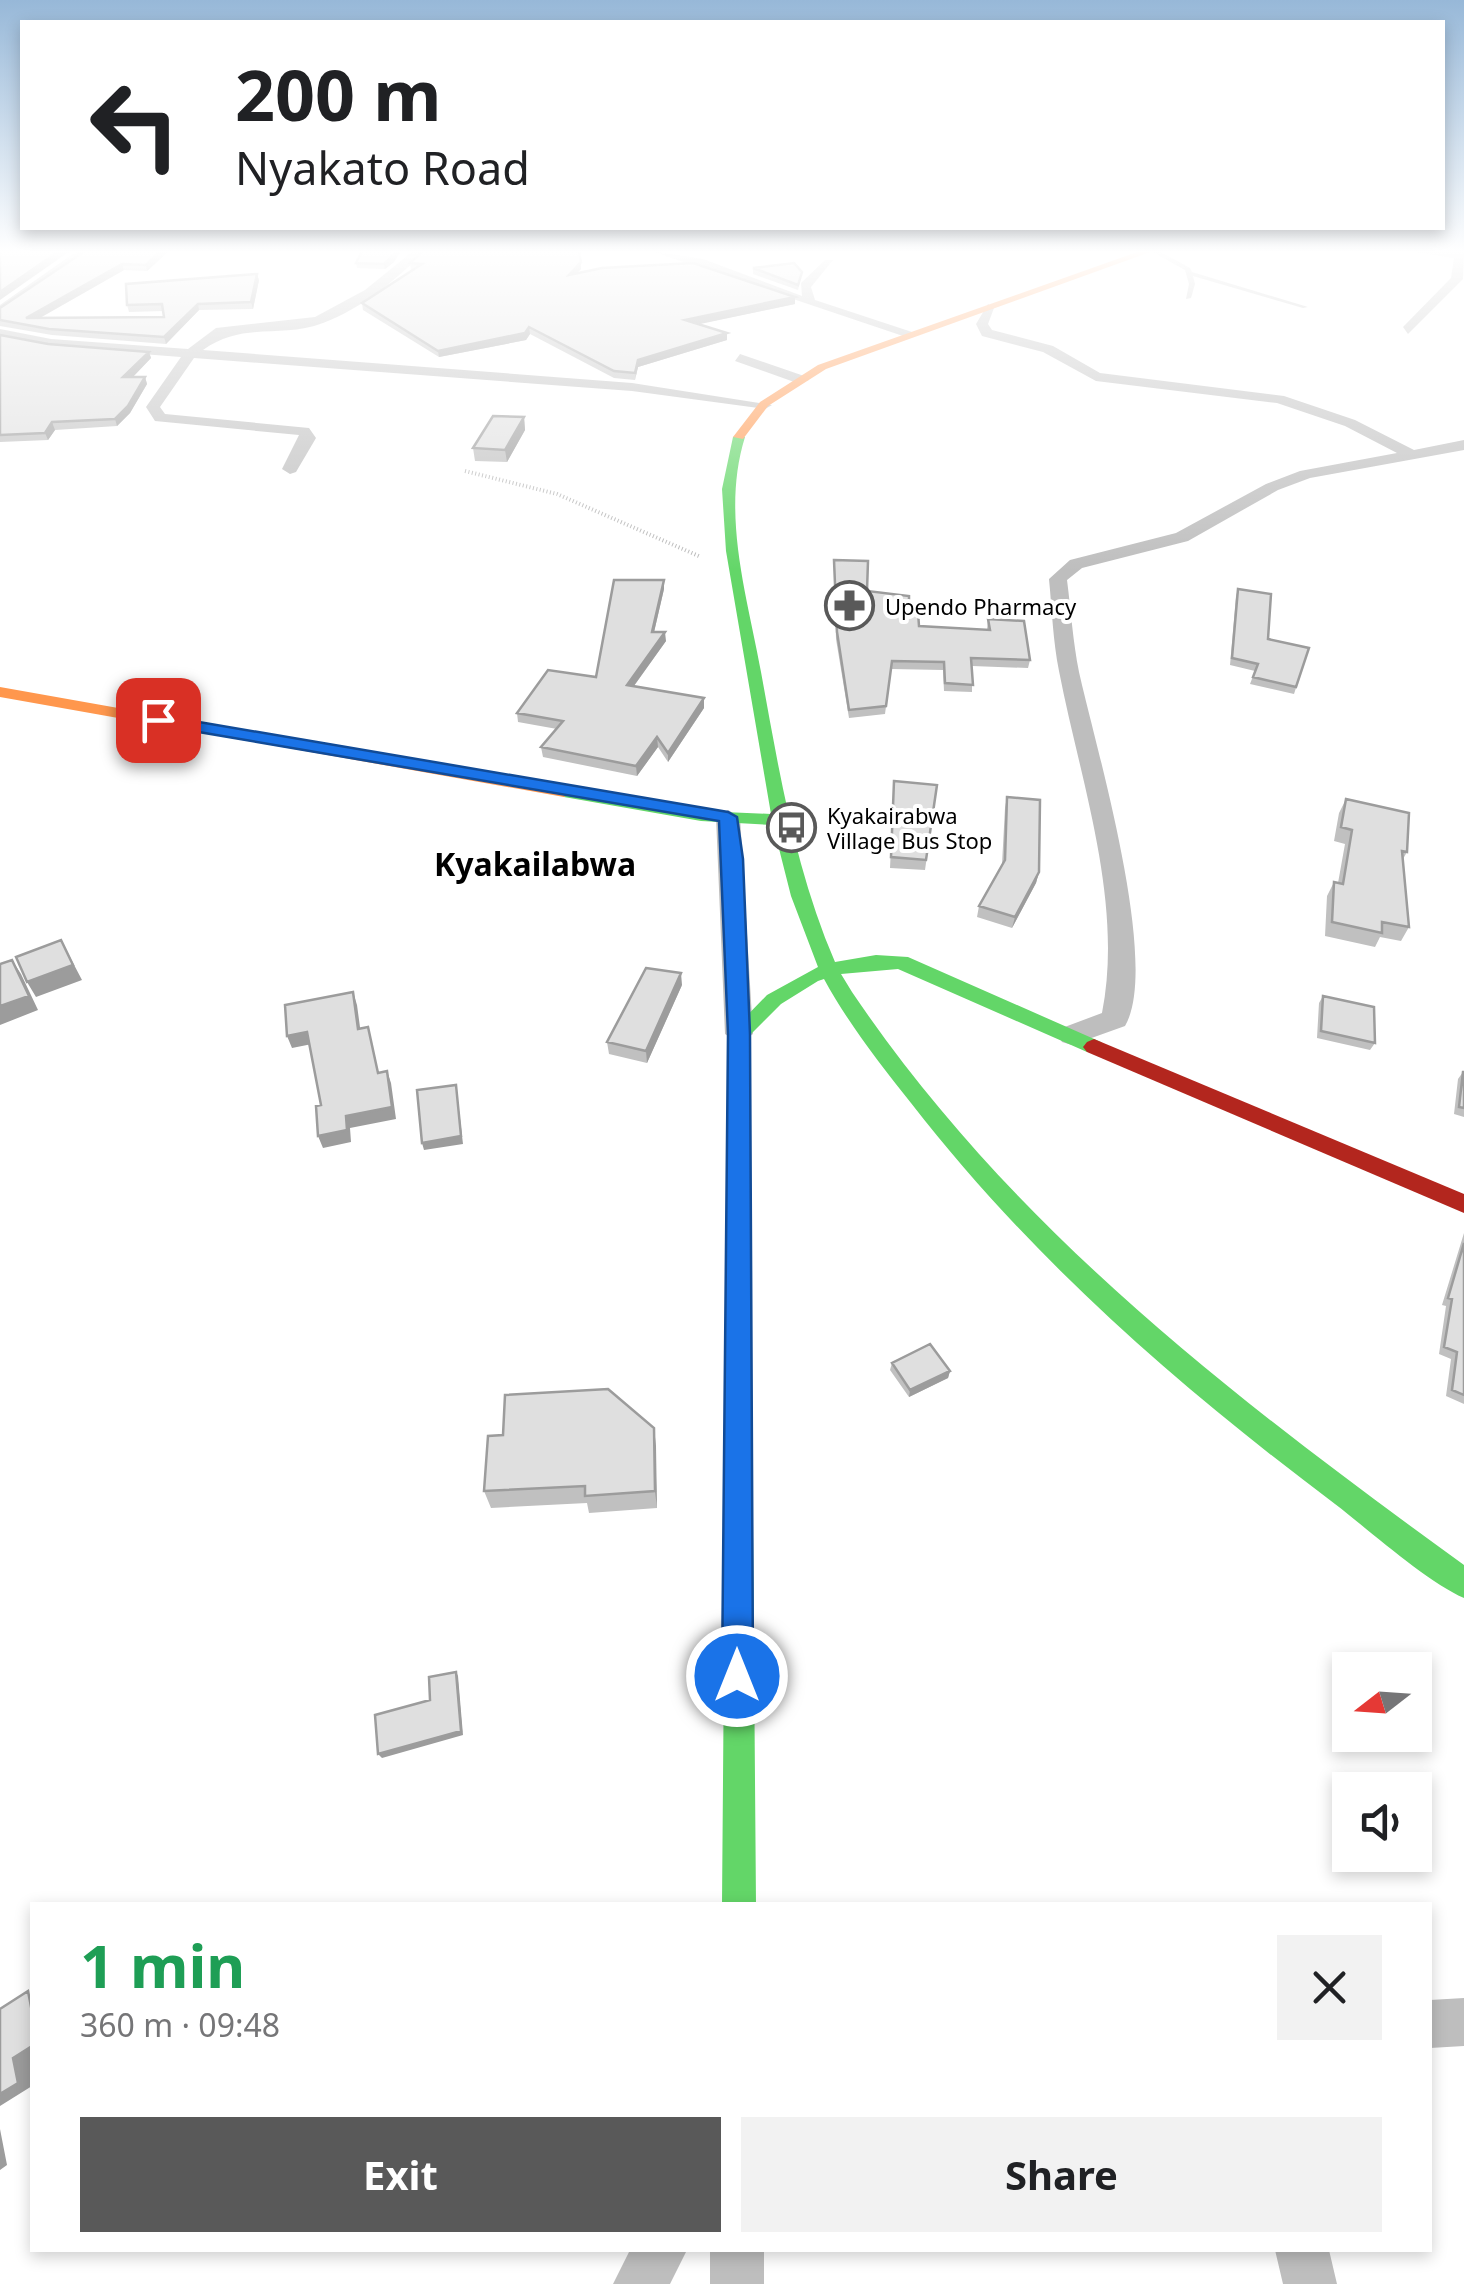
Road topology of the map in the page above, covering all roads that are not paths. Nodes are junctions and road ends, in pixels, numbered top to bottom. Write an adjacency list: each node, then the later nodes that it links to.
1 (187, 358): 10 (street)
2 (240, 358): 7 (street)
3 (740, 358): 6 (street)
4 (853, 358): 6 (main road)
5 (1062, 358): 9 (street)
6 (802, 380): 7 (main road)
7 (766, 405): 13 (main road)
8 (1464, 445): 9 (street)
9 (1408, 452): 16 (street)
10 (290, 469)
11 (0, 692): 12 (main road)
12 (728, 817): 13 (main road); 15 (street)
13 (780, 820): 14 (main road)
14 (828, 968): 15 (main road); 16 (main road); 18 (main road)
15 (739, 1034): 19 (main road)
16 (1072, 1035): 17 (main road)
17 (1464, 1204)
18 (1464, 1583)
19 (738, 1902)
20 (1464, 2022): 21 (street)
21 (1432, 2024)
22 (659, 2252): 25 (street)
23 (737, 2252): 26 (street)
24 (1302, 2252): 27 (street)
25 (640, 2284)
26 (737, 2284)
27 (1310, 2284)

